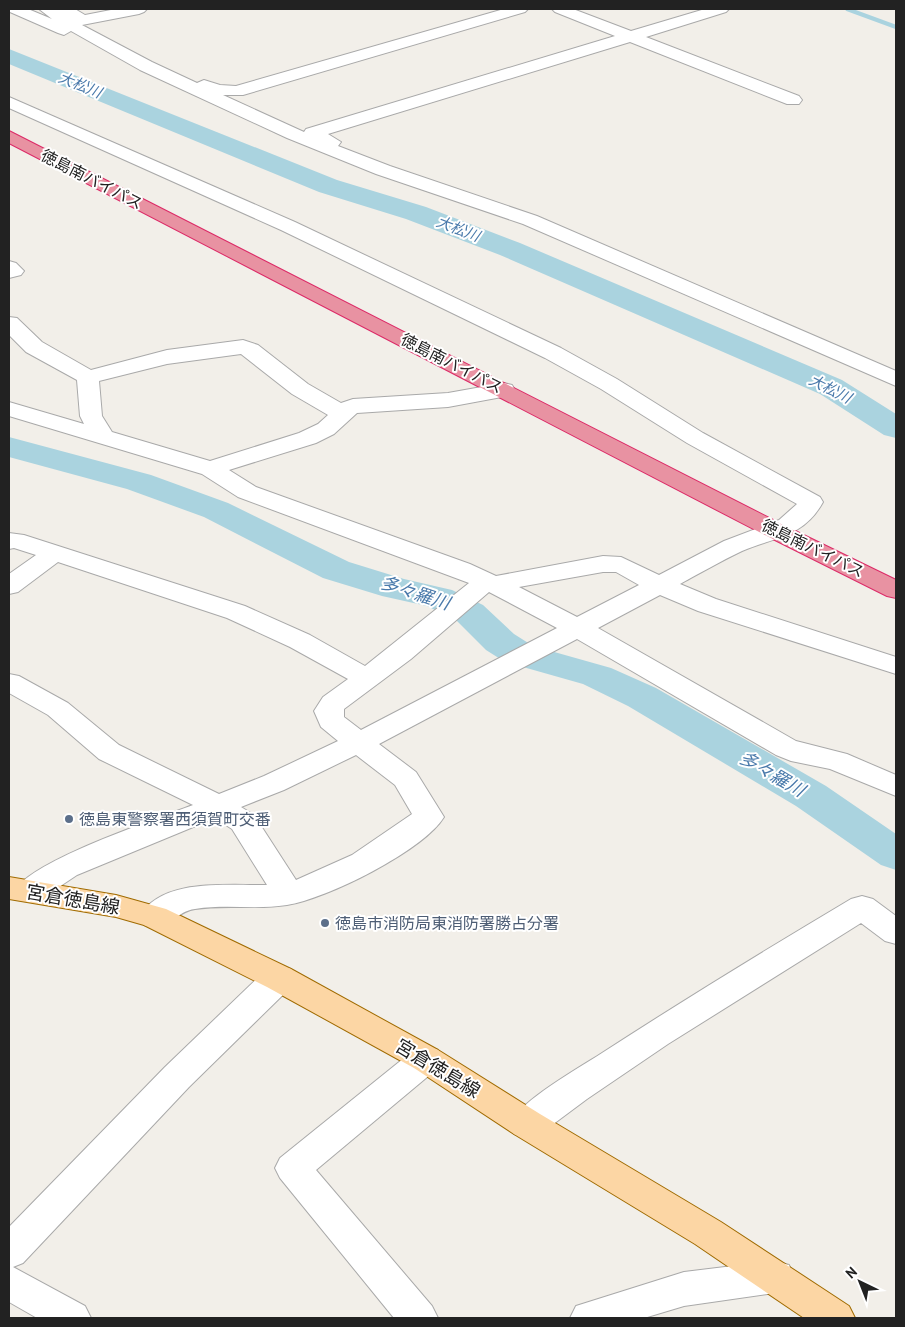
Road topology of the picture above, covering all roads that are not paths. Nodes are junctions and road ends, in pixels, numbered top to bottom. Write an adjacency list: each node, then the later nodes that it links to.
1 (14, 9): 8 (street)
2 (47, 9): 8 (street)
3 (65, 9): 4 (street)
4 (139, 9)
5 (520, 9): 10 (street)
6 (560, 9): 9 (street)
7 (721, 9): 9 (street)
8 (83, 32): 10 (street)
9 (631, 36): 11 (street); 15 (street)
10 (163, 74): 15 (street)
11 (793, 100)
12 (9, 102): 26 (street)
13 (9, 122): 26 (highway, 徳島南バイパス)
14 (9, 136): 21 (highway, 徳島南バイパス)
15 (355, 160): 20 (street)
16 (9, 267): 17 (street)
17 (9, 272)
18 (10, 327): 19 (street)
19 (88, 377): 23 (street); 24 (street)
20 (896, 379)
21 (504, 390): 23 (street); 26 (highway, 徳島南バイパス)
22 (9, 409): 24 (street)
23 (341, 413): 25 (street)
24 (98, 436): 25 (street)
25 (210, 469): 33 (street)
26 (786, 525): 29 (highway, 徳島南バイパス); 30 (street); 32 (highway, 徳島南バイパス)
27 (11, 537): 28 (street)
28 (55, 553): 31 (street); 36 (street)
29 (896, 569)
30 (658, 585): 33 (street); 34 (street); 35 (street)
31 (9, 586)
32 (896, 590)
33 (475, 594): 34 (street); 36 (street)
34 (578, 628): 38 (street); 39 (street)
35 (896, 666)
36 (366, 678): 38 (street)
37 (9, 682): 40 (street)
38 (358, 743): 40 (street); 42 (street)
39 (896, 786)
40 (218, 807): 41 (street); 42 (street)
41 (20, 890): 43 (main road, 宮倉徳島線)
42 (289, 894): 43 (street)
43 (155, 917): 45 (main road, 宮倉徳島線)
44 (896, 933): 47 (street)
45 (278, 978): 46 (main road, 宮倉徳島線); 48 (street)
46 (426, 1059): 47 (main road, 宮倉徳島線); 52 (street)
47 (527, 1124): 49 (main road, 宮倉徳島線)
48 (9, 1252)
49 (775, 1278): 53 (street); 54 (main road, 宮倉徳島線)
50 (9, 1282): 51 (street)
51 (71, 1318)
52 (418, 1318)
53 (590, 1318)
54 (835, 1318)

